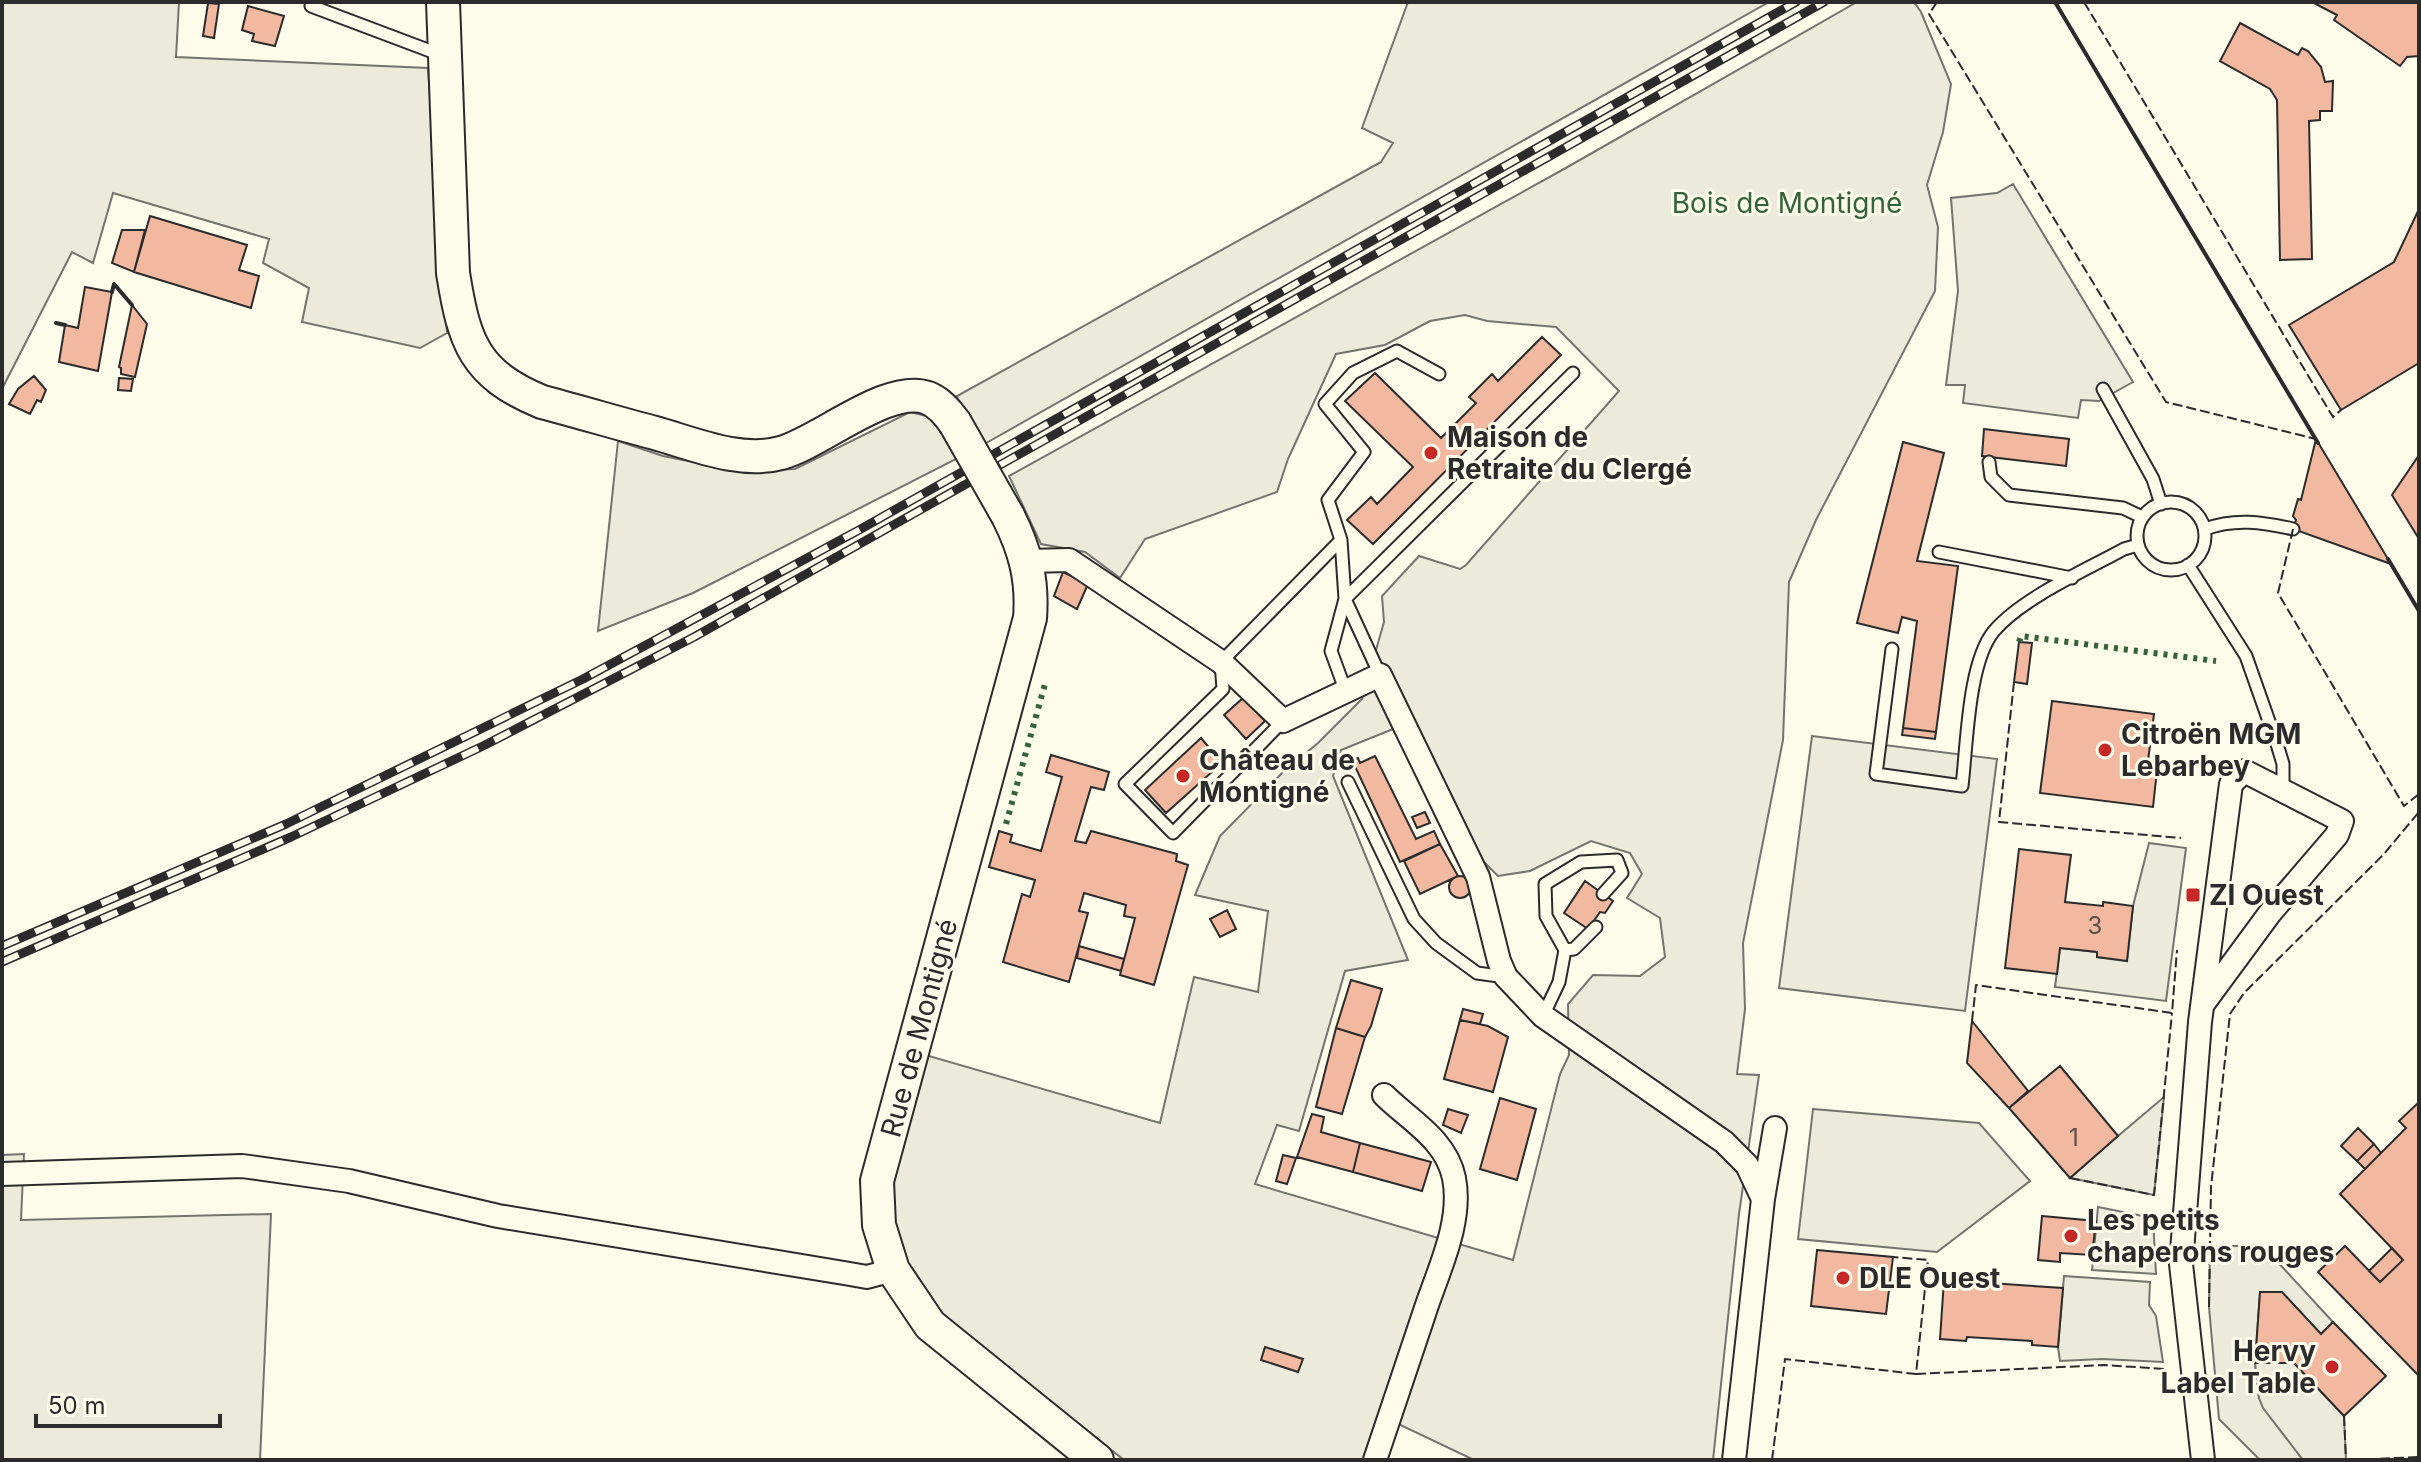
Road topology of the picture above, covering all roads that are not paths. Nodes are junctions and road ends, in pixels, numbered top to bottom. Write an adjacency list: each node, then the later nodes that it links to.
1 (443, 2): 3 (street, Rue de Montigné)
2 (311, 6): 3 (lane)
3 (444, 56): 15 (street, Rue de Montigné, bridge)
4 (1573, 373): 18 (lane)
5 (1439, 374): 12 (lane)
6 (2103, 389): 8 (lane)
7 (1989, 462): 9 (lane)
8 (2161, 504): 9 (lane); 10 (lane)
9 (2142, 517): 13 (lane)
10 (2205, 529): 11 (lane); 16 (lane)
11 (2293, 529)
12 (1341, 540): 18 (lane); 20 (lane)
13 (2138, 545): 16 (lane); 17 (lane)
14 (1939, 552): 17 (lane)
15 (1027, 561): 20 (street); 36 (street, Rue de Montigné)
16 (2188, 565): 25 (lane)
17 (2072, 578): 19 (lane)
18 (1345, 599): 21 (lane); 22 (lane)
19 (1892, 649)
20 (1221, 662): 23 (street); 23 (lane)
21 (1380, 675): 22 (street); 29 (street)
22 (1346, 692): 23 (street)
23 (1283, 721)
24 (1348, 782): 29 (lane)
25 (2283, 791): 30 (street); 30 (street)
26 (1603, 894): 28 (lane)
27 (1596, 927): 28 (lane)
28 (1565, 950): 31 (lane)
29 (1506, 977): 31 (street)
30 (2203, 1004): 40 (street)
31 (1543, 1016): 35 (street)
32 (1384, 1095): 38 (street)
33 (1775, 1128): 35 (street)
34 (2, 1174): 36 (street)
35 (1763, 1199): 39 (street)
36 (893, 1270): 37 (street, Rue de Montigné)
37 (1097, 1460)
38 (1375, 1460)
39 (1734, 1460)
40 (2203, 1460)

